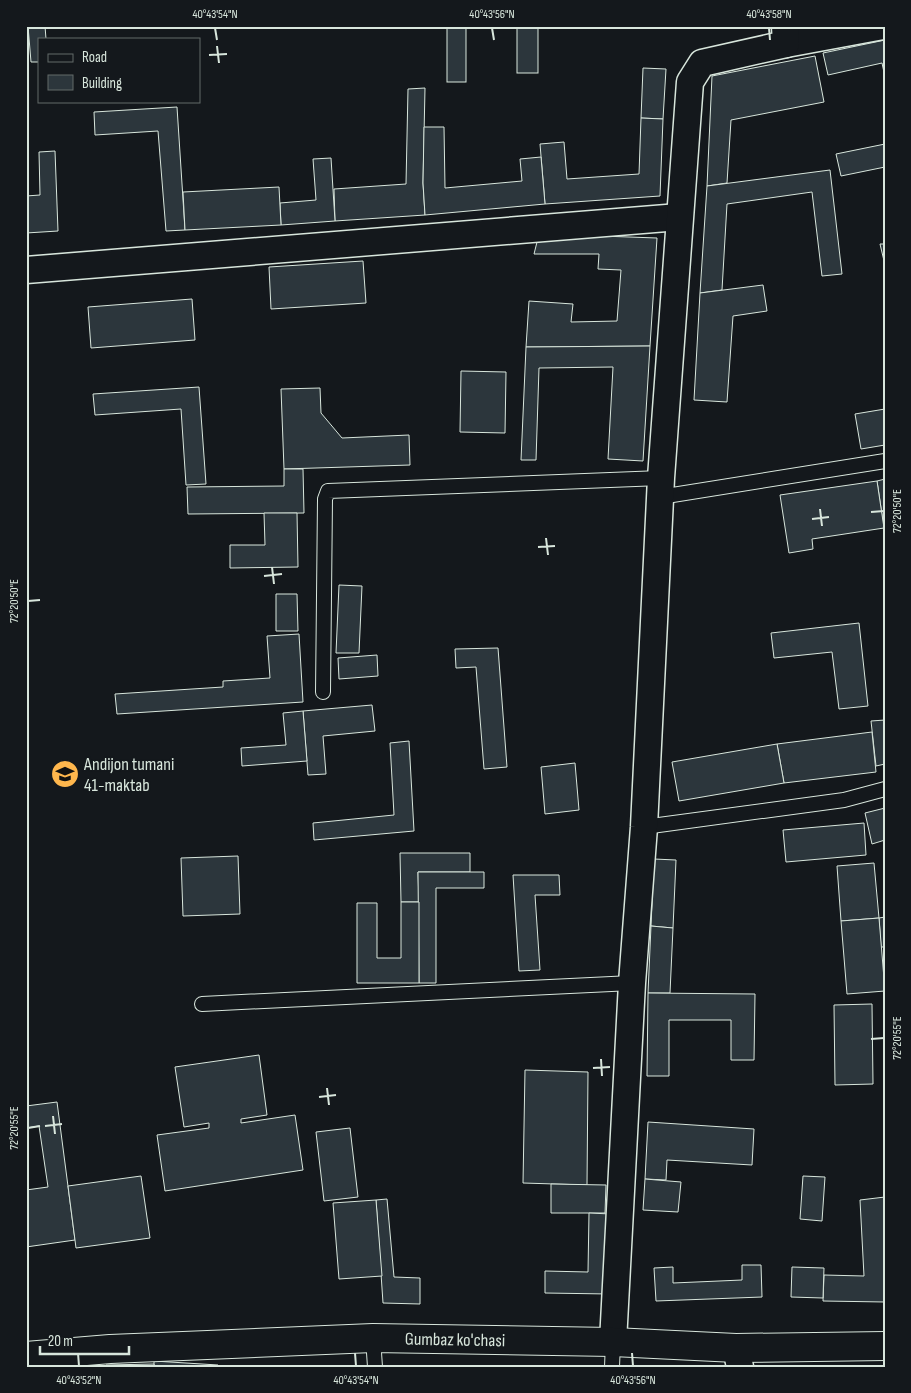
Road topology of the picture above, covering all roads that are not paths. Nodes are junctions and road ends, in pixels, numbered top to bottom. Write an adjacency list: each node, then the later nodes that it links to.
1 (884, 26): 2 (street)
2 (786, 35): 3 (street)
3 (680, 217): 4 (street); 6 (street)
4 (26, 270)
5 (885, 461): 6 (lane)
6 (661, 488): 7 (lane); 9 (street)
7 (323, 692)
8 (885, 790): 9 (lane)
9 (644, 827): 10 (street)
10 (632, 983): 11 (lane); 14 (street)
11 (202, 1004)
12 (373, 1338): 14 (main road, Gumbaz ko'chasi); 15 (main road, Gumbaz ko'chasi); 17 (lane)
13 (885, 1346): 16 (main road, Gumbaz ko'chasi)
14 (613, 1354): 16 (main road, Gumbaz ko'chasi)
15 (26, 1356)
16 (738, 1357)
17 (375, 1367)

